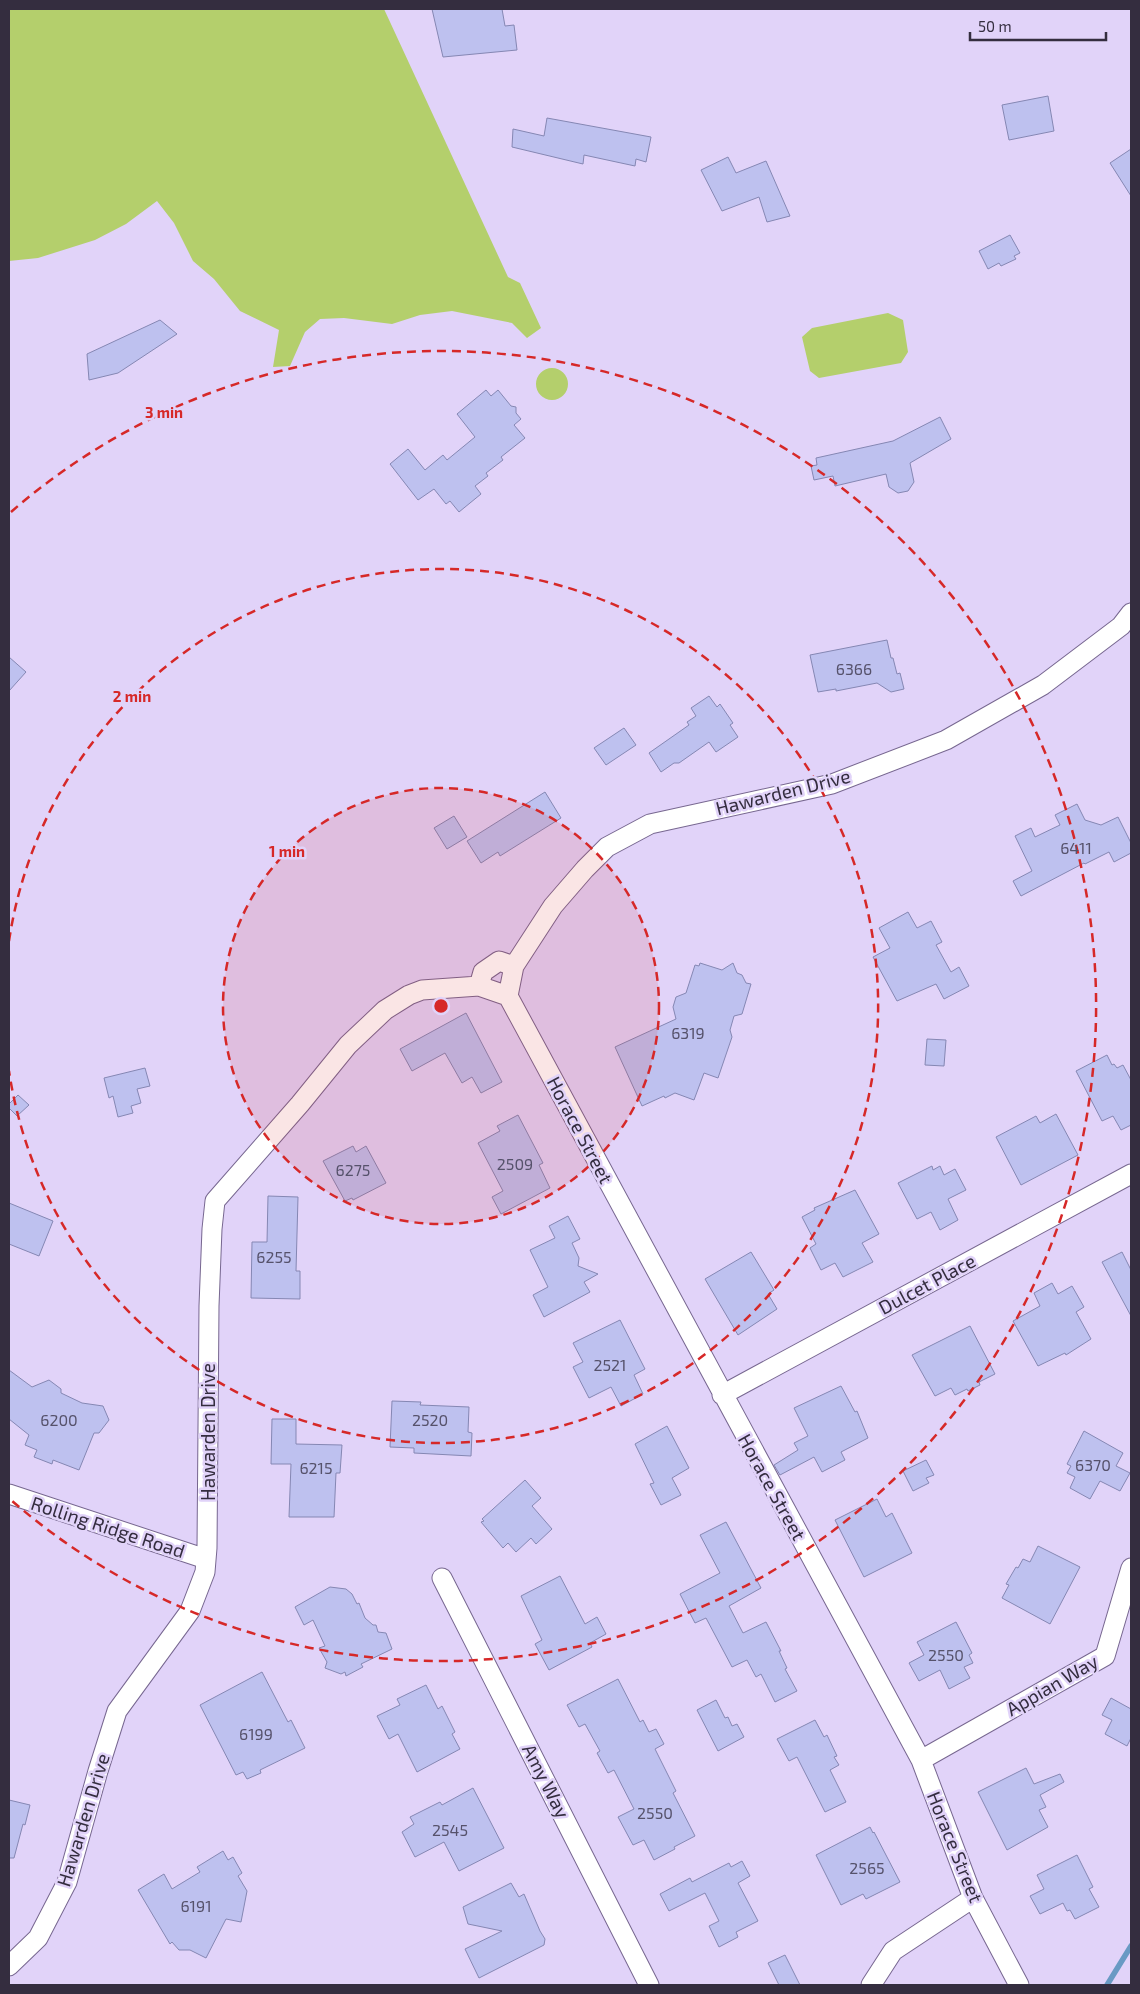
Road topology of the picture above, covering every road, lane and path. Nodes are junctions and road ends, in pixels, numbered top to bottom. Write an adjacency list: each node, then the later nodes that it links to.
1 (1131, 613): 2 (street, Hawarden Drive)
2 (514, 966): 3 (street); 4 (street, Hawarden Drive)
3 (479, 986): 4 (street, Hawarden Drive); 8 (street, Hawarden Drive)
4 (508, 996): 6 (street, Horace Street)
5 (1131, 1174): 6 (street, Dulcet Place)
6 (722, 1395): 11 (street, Horace Street)
7 (9, 1494): 8 (street, Rolling Ridge Road)
8 (206, 1559): 13 (street, Hawarden Drive)
9 (1131, 1568): 11 (street, Appian Way)
10 (442, 1578): 14 (street, Amy Way)
11 (920, 1760): 12 (street, Horace Street)
12 (974, 1898): 15 (street); 16 (street, Horace Street)
13 (9, 1966)
14 (649, 1985)
15 (871, 1985)
16 (1019, 1985)

